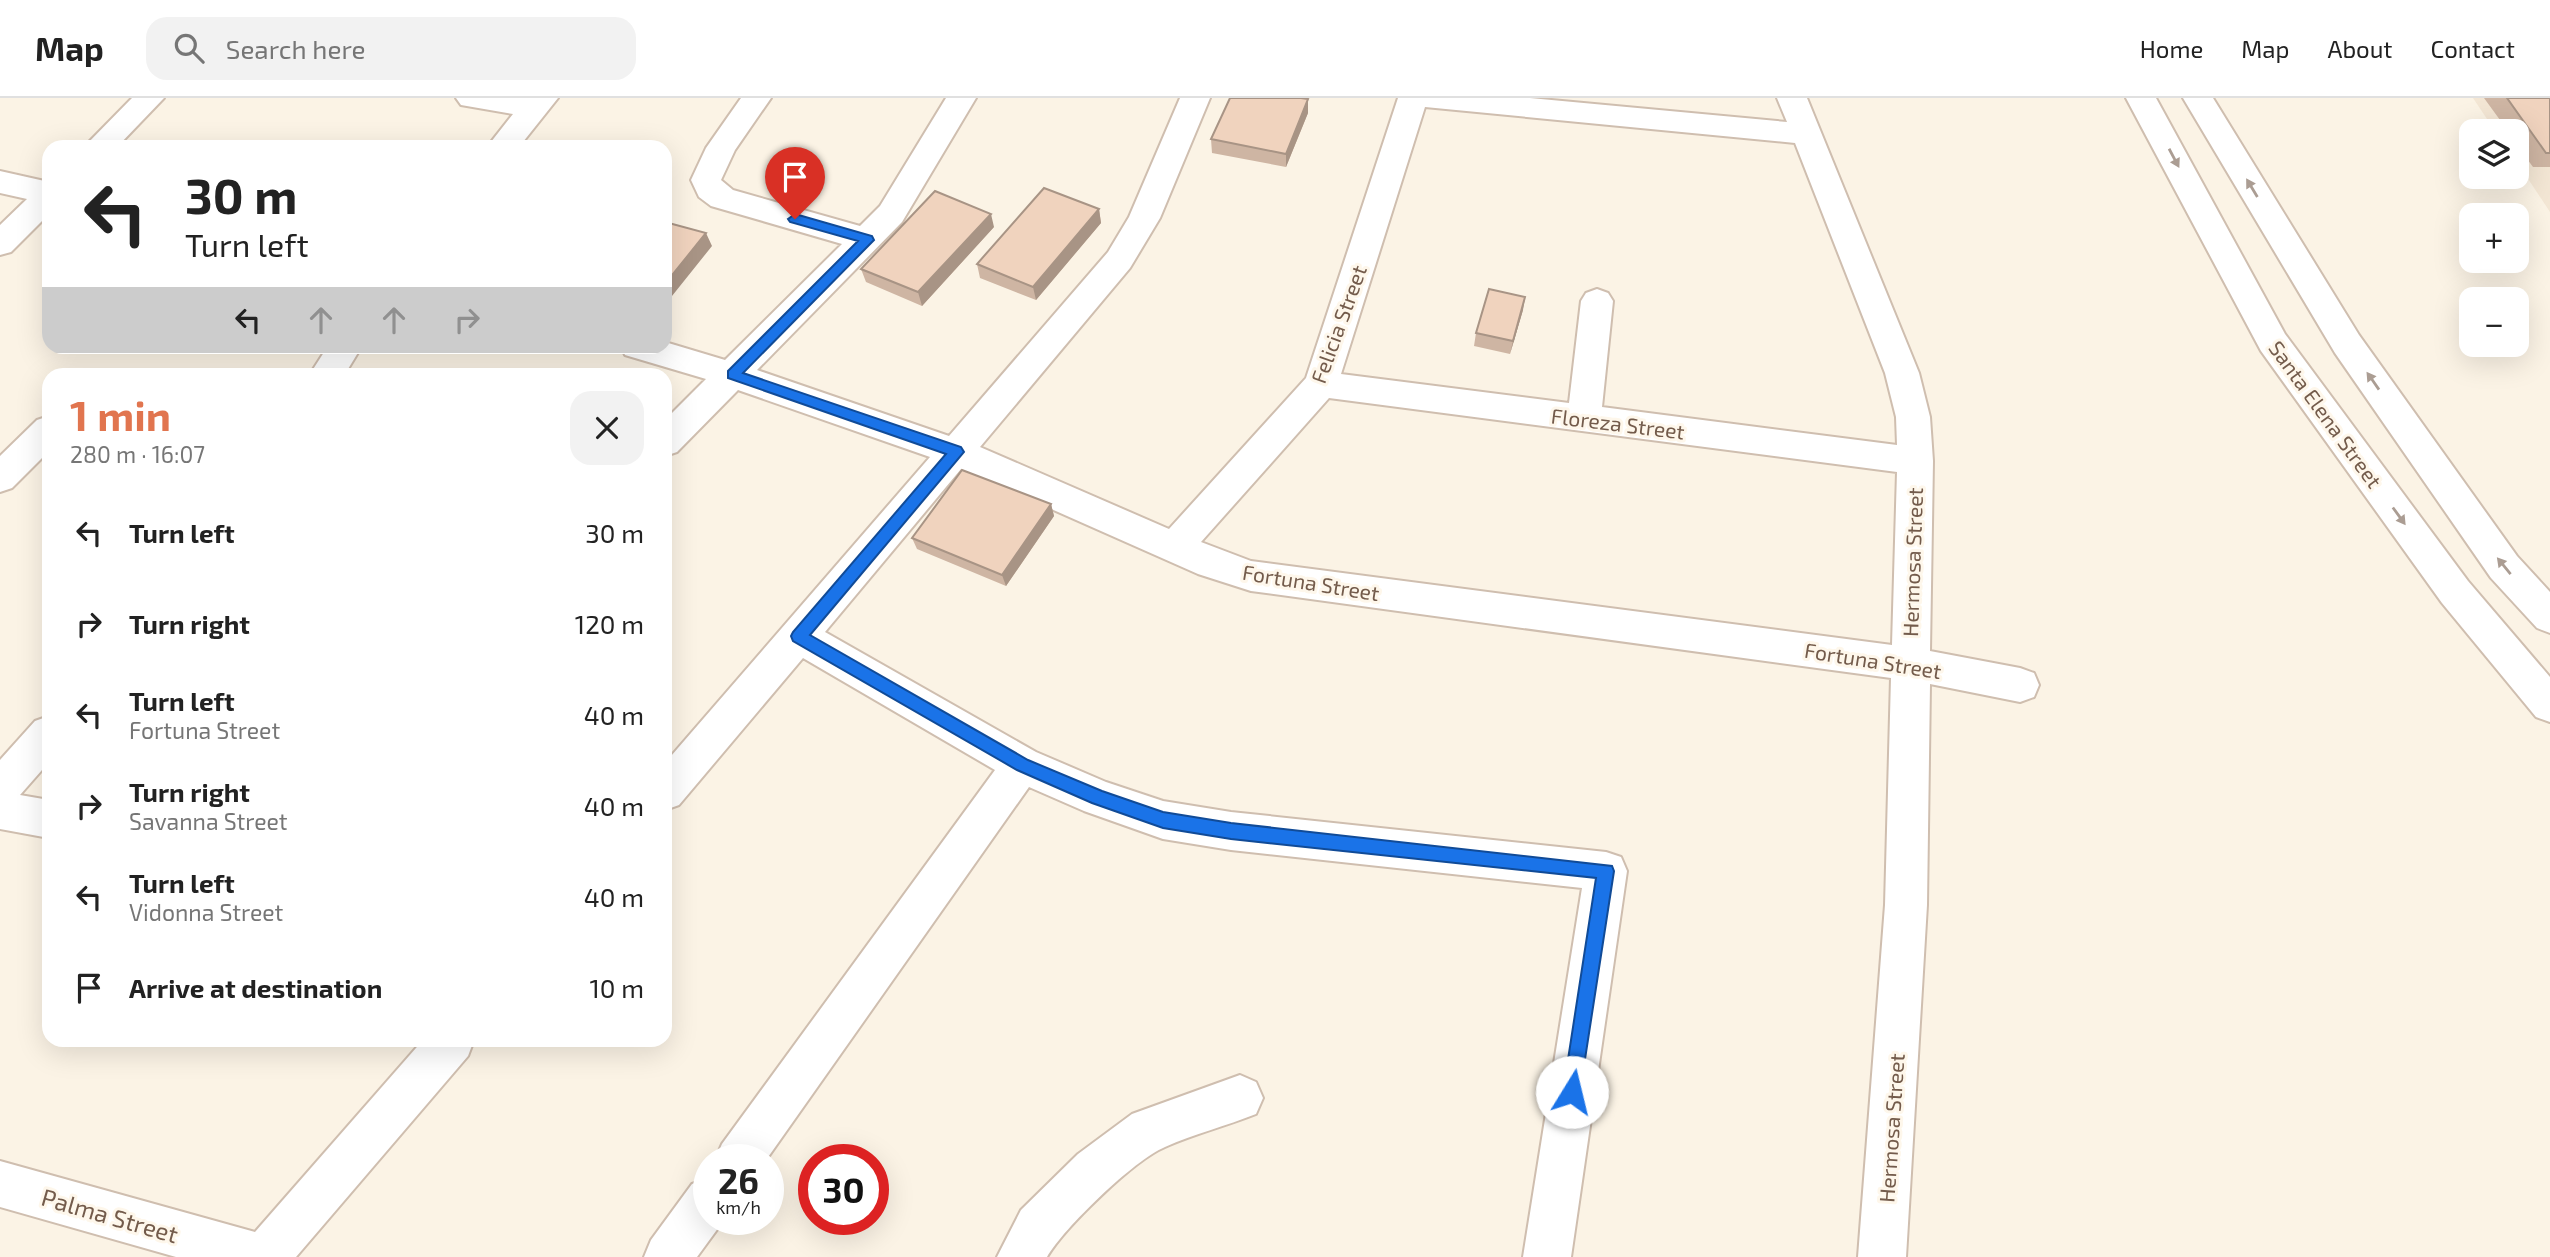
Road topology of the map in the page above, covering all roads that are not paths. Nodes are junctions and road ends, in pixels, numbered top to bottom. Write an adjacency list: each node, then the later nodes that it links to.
1 (149, 98): 13 (street)
2 (471, 98): 11 (street)
3 (756, 98): 18 (street)
4 (961, 98): 18 (street)
5 (1195, 98): 27 (street)
6 (1413, 98): 23 (street, Felicia Street)
7 (1427, 98): 12 (street)
8 (1792, 98): 12 (street, Hermosa Street)
9 (2141, 98): 35 (street, Santa Elena Street, one-way to 35)
10 (2198, 98): 31 (street, one-way to 10)
11 (538, 103): 14 (street)
12 (1806, 134): 28 (street, Hermosa Street)
13 (106, 140)
14 (508, 140)
15 (0, 182): 16 (street)
16 (42, 193)
17 (42, 202): 19 (street)
18 (868, 240): 22 (street)
19 (0, 244)
20 (1597, 301): 24 (street)
21 (663, 354): 22 (street, Fortuna Street)
22 (733, 375): 25 (street); 27 (street, Fortuna Street)
23 (1321, 384): 24 (street, Floreza Street); 30 (street, Felicia Street)
24 (1584, 418): 28 (street, Floreza Street)
25 (672, 435)
26 (42, 436): 29 (street)
27 (956, 452): 30 (street, Fortuna Street); 32 (street)
28 (1915, 461): 33 (street, Hermosa Street)
29 (0, 478)
30 (1175, 547): 33 (street, Fortuna Street)
31 (2550, 617)
32 (799, 636): 37 (street); 38 (street)
33 (1909, 664): 34 (street, Fortuna Street); 51 (street, Hermosa Street)
34 (2020, 685)
35 (2550, 705)
36 (42, 741): 39 (street)
37 (1022, 765): 44 (street); 50 (street)
38 (672, 784)
39 (0, 789)
40 (0, 810): 41 (street)
41 (42, 818)
42 (446, 1047): 47 (street)
43 (1240, 1098): 49 (street)
44 (750, 1144)
45 (0, 1184): 47 (street, Palma Street)
46 (693, 1223): 48 (street)
47 (262, 1257)
48 (668, 1257)
49 (1021, 1257)
50 (1547, 1257)
51 (1882, 1257)

